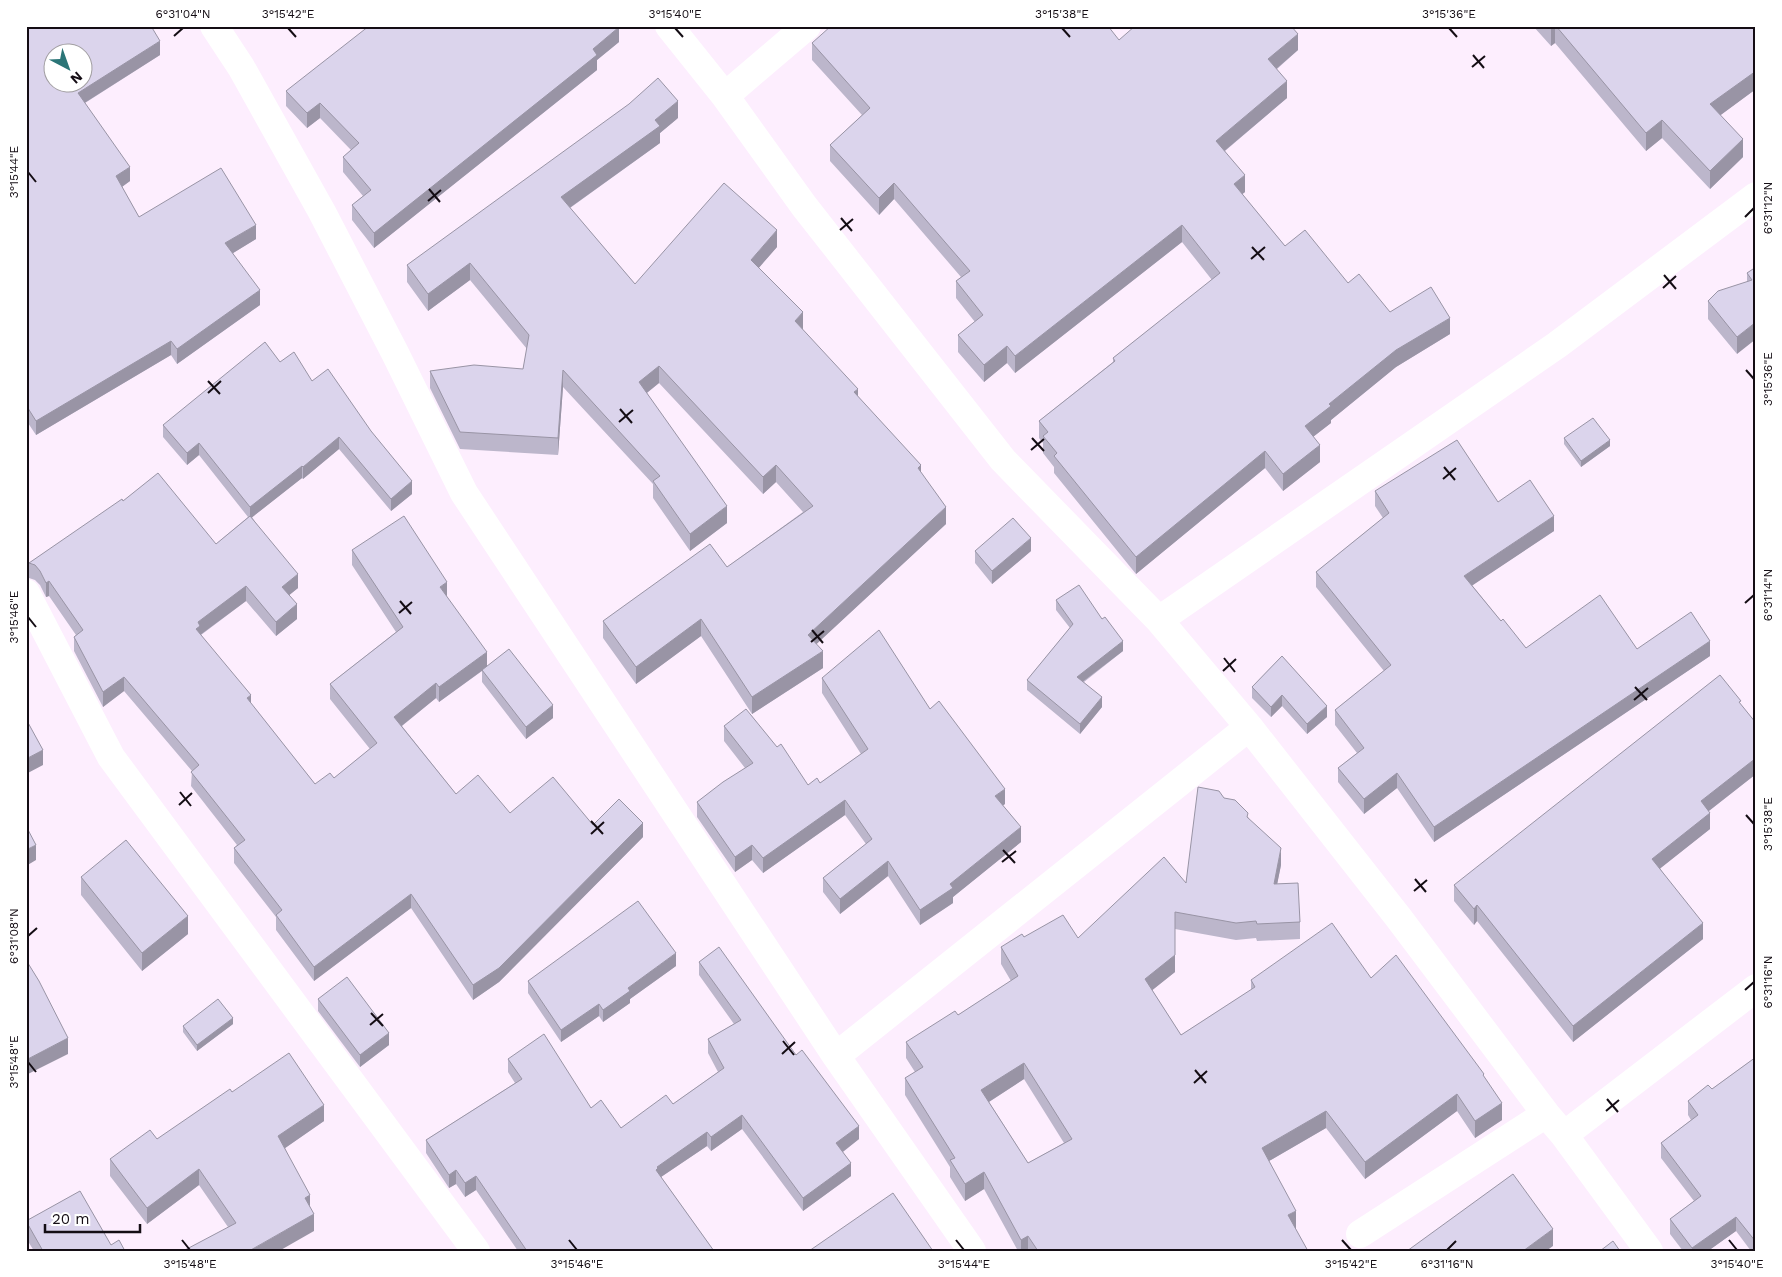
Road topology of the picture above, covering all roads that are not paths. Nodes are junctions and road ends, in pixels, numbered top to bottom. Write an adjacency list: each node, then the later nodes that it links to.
1 (214, 26): 10 (street)
2 (669, 26): 4 (street)
3 (807, 26): 4 (street)
4 (725, 96): 7 (street)
5 (1756, 196): 7 (street)
6 (26, 593): 14 (street)
7 (1159, 620): 8 (street)
8 (1249, 727): 10 (street); 11 (street)
9 (1756, 988): 12 (street)
10 (836, 1056): 15 (street)
11 (1546, 1114): 12 (street); 13 (street)
12 (1564, 1135): 16 (street)
13 (1360, 1234)
14 (476, 1251)
15 (972, 1251)
16 (1649, 1251)

